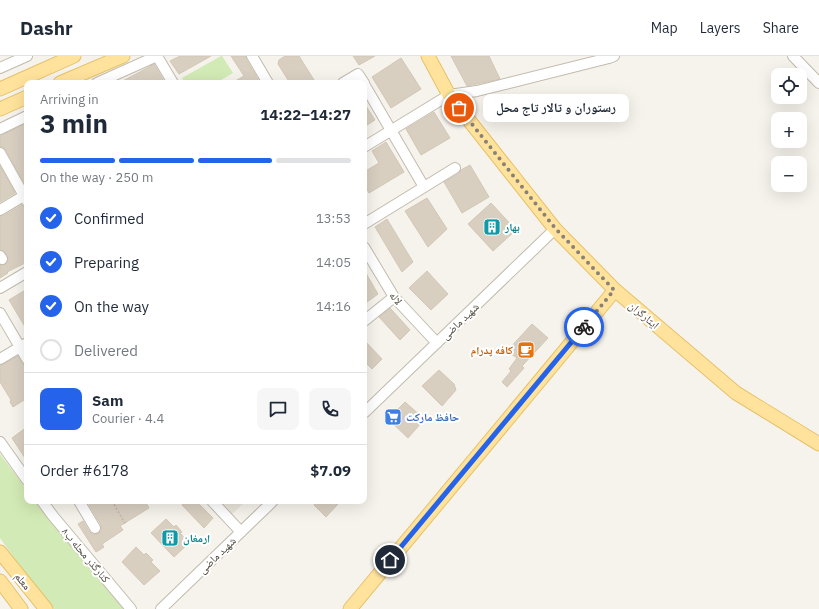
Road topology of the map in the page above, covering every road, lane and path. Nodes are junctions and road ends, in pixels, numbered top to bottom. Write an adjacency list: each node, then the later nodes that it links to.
1 (27, 56): 9 (street)
2 (74, 56): 16 (main road)
3 (123, 56): 10 (main road)
4 (157, 56): 11 (street); 12 (street)
5 (252, 56): 13 (street)
6 (428, 56): 17 (main road, ایثارگران)
7 (614, 56): 17 (street)
8 (793, 56): 14 (street)
9 (4, 63)
10 (67, 80)
11 (104, 80)
12 (171, 80)
13 (266, 80)
14 (819, 83)
15 (367, 88): 22 (street)
16 (0, 89)
17 (449, 96): 22 (street); 31 (main road, ایثارگران)
18 (24, 98): 19 (main road)
19 (0, 109)
20 (24, 117): 21 (street)
21 (0, 129)
22 (392, 131): 23 (street); 26 (street)
23 (367, 145)
24 (0, 153): 27 (street)
25 (455, 168): 26 (street)
26 (424, 187): 30 (street)
27 (24, 194)
28 (24, 198): 29 (street)
29 (0, 210)
30 (367, 222)
31 (555, 228): 35 (main road, ایثارگران); 39 (street, شهید ماضی)
32 (367, 252): 36 (street, لاله)
33 (24, 274): 34 (street)
34 (0, 288)
35 (614, 290): 44 (main road, ایثارگران); 60 (main road)
36 (394, 297): 38 (street); 39 (street, لاله)
37 (0, 313): 40 (street)
38 (367, 319)
39 (437, 343): 42 (street, شهید ماضی)
40 (24, 345): 41 (street)
41 (0, 359)
42 (367, 410)
43 (0, 442): 45 (street)
44 (819, 444)
45 (24, 476)
46 (44, 504): 58 (street, کنارگذر محله ب۸)
47 (81, 504): 52 (street)
48 (114, 504): 51 (path)
49 (215, 504): 53 (street)
50 (270, 504): 53 (street, شهید ماضی)
51 (126, 525)
52 (95, 528)
53 (241, 532): 59 (street, شهید ماضی)
54 (0, 552): 57 (main road, معلم)
55 (0, 581): 56 (main road, معلم)
56 (21, 609)
57 (46, 609)
58 (131, 609)
59 (161, 609)
60 (350, 609)

